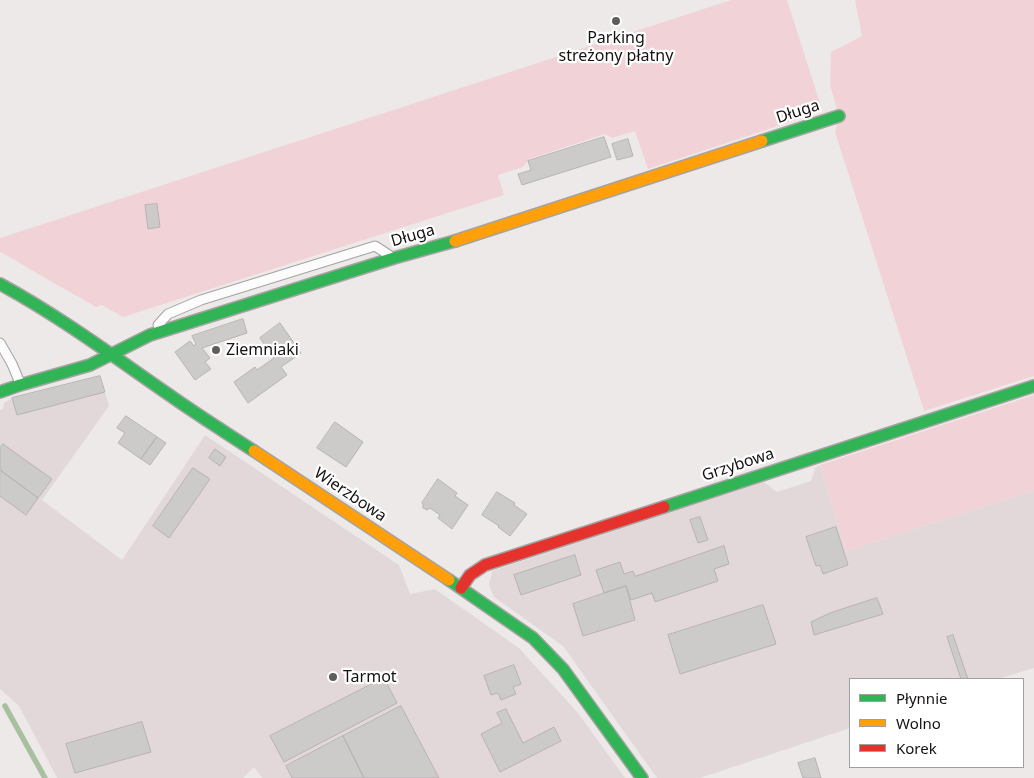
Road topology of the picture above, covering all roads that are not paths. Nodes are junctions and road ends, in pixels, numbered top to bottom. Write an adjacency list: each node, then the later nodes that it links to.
1 (838, 116): 2 (street, Długa)
2 (394, 258): 4 (street, Długa); 4 (lane)
3 (0, 284): 6 (street, Wierzbowa)
4 (150, 335): 6 (street, Długa)
5 (0, 343): 7 (lane)
6 (112, 354): 7 (street, Długa); 10 (street, Wierzbowa)
7 (20, 384): 9 (street, Długa)
8 (1034, 386): 10 (street, Grzybowa)
9 (0, 392)
10 (460, 588): 11 (street, Wierzbowa)
11 (642, 778)

